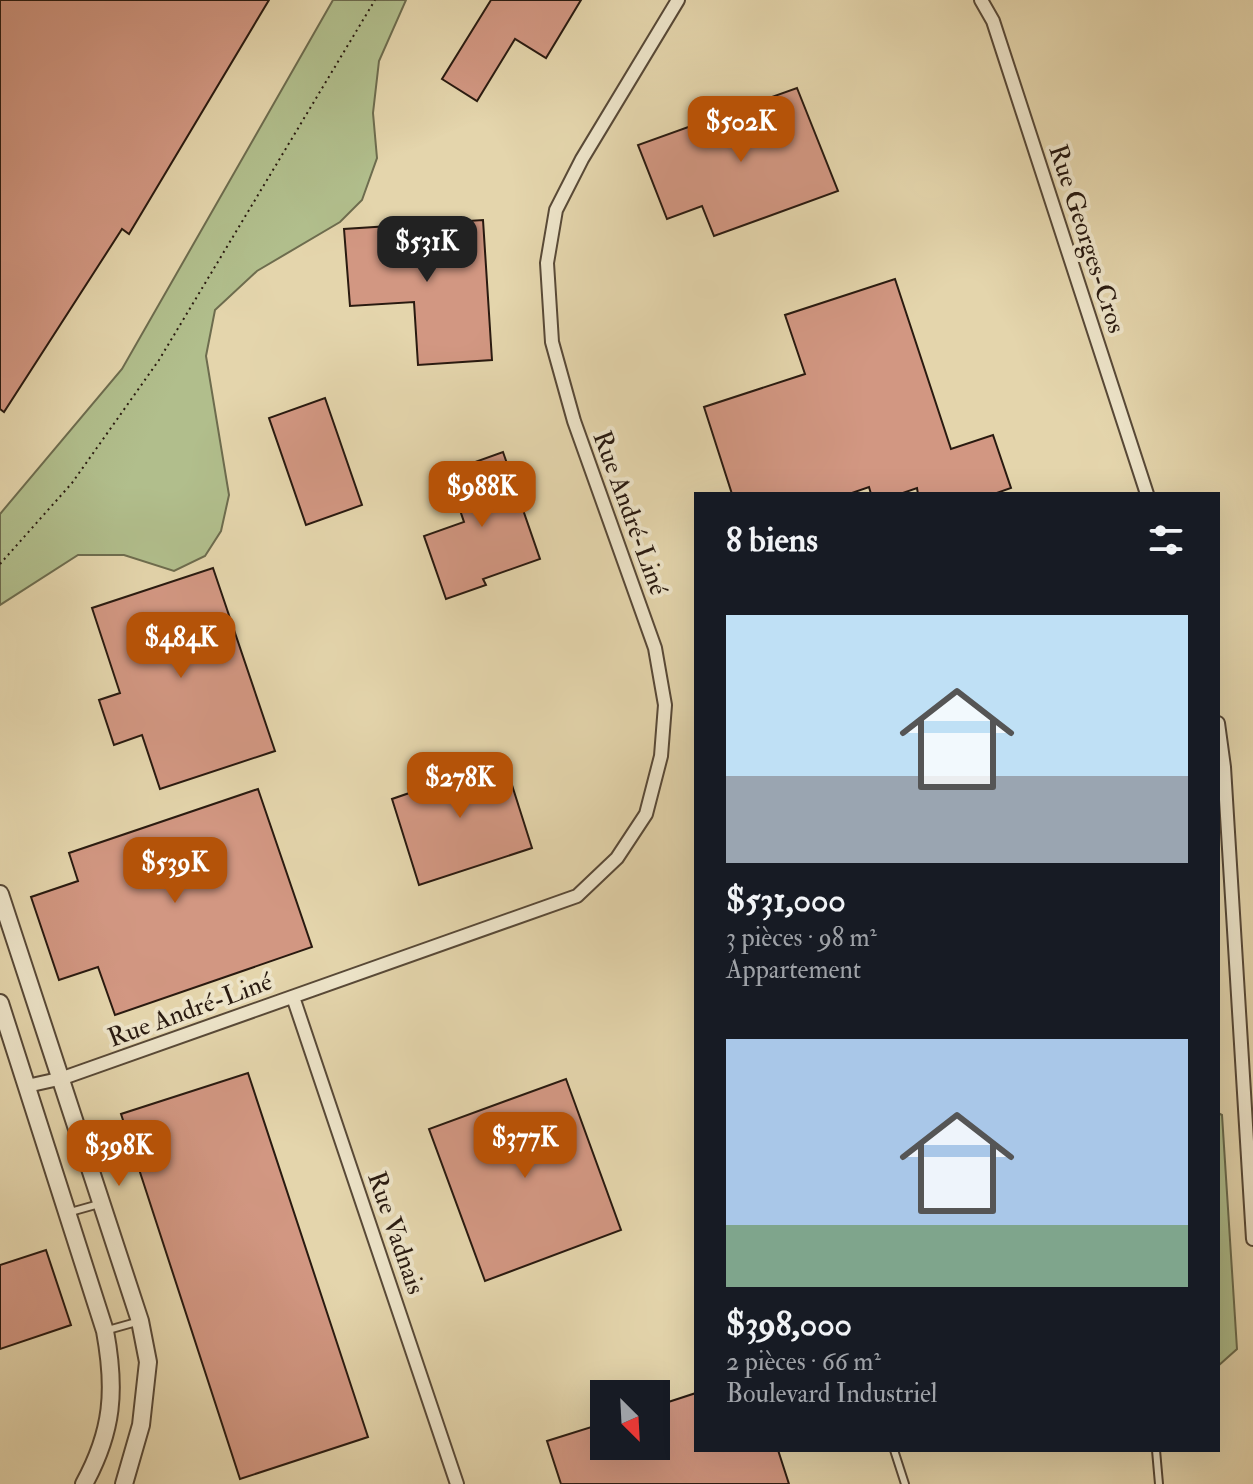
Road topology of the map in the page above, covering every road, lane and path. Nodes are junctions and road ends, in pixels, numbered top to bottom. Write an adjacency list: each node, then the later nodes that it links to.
1 (375, 0): 5 (path)
2 (678, 0): 8 (street, Rue André-Liné)
3 (981, 0): 4 (street, Rue Georges-Cros)
4 (1146, 492)
5 (0, 564)
6 (1220, 738): 14 (street)
7 (0, 894): 10 (street)
8 (293, 997): 10 (street, Rue André-Liné); 21 (street, Rue Vadnais)
9 (0, 1003): 11 (street)
10 (63, 1078): 11 (street, Rue André-Liné); 12 (street)
11 (27, 1086): 13 (street)
12 (102, 1203): 13 (lane); 15 (street)
13 (67, 1213): 16 (street)
14 (1253, 1239)
15 (140, 1321): 16 (lane); 20 (street)
16 (105, 1331): 19 (street)
17 (895, 1452): 22 (lane)
18 (1156, 1452): 23 (lane)
19 (84, 1484)
20 (124, 1484)
21 (457, 1484)
22 (905, 1484)
23 (1159, 1484)

